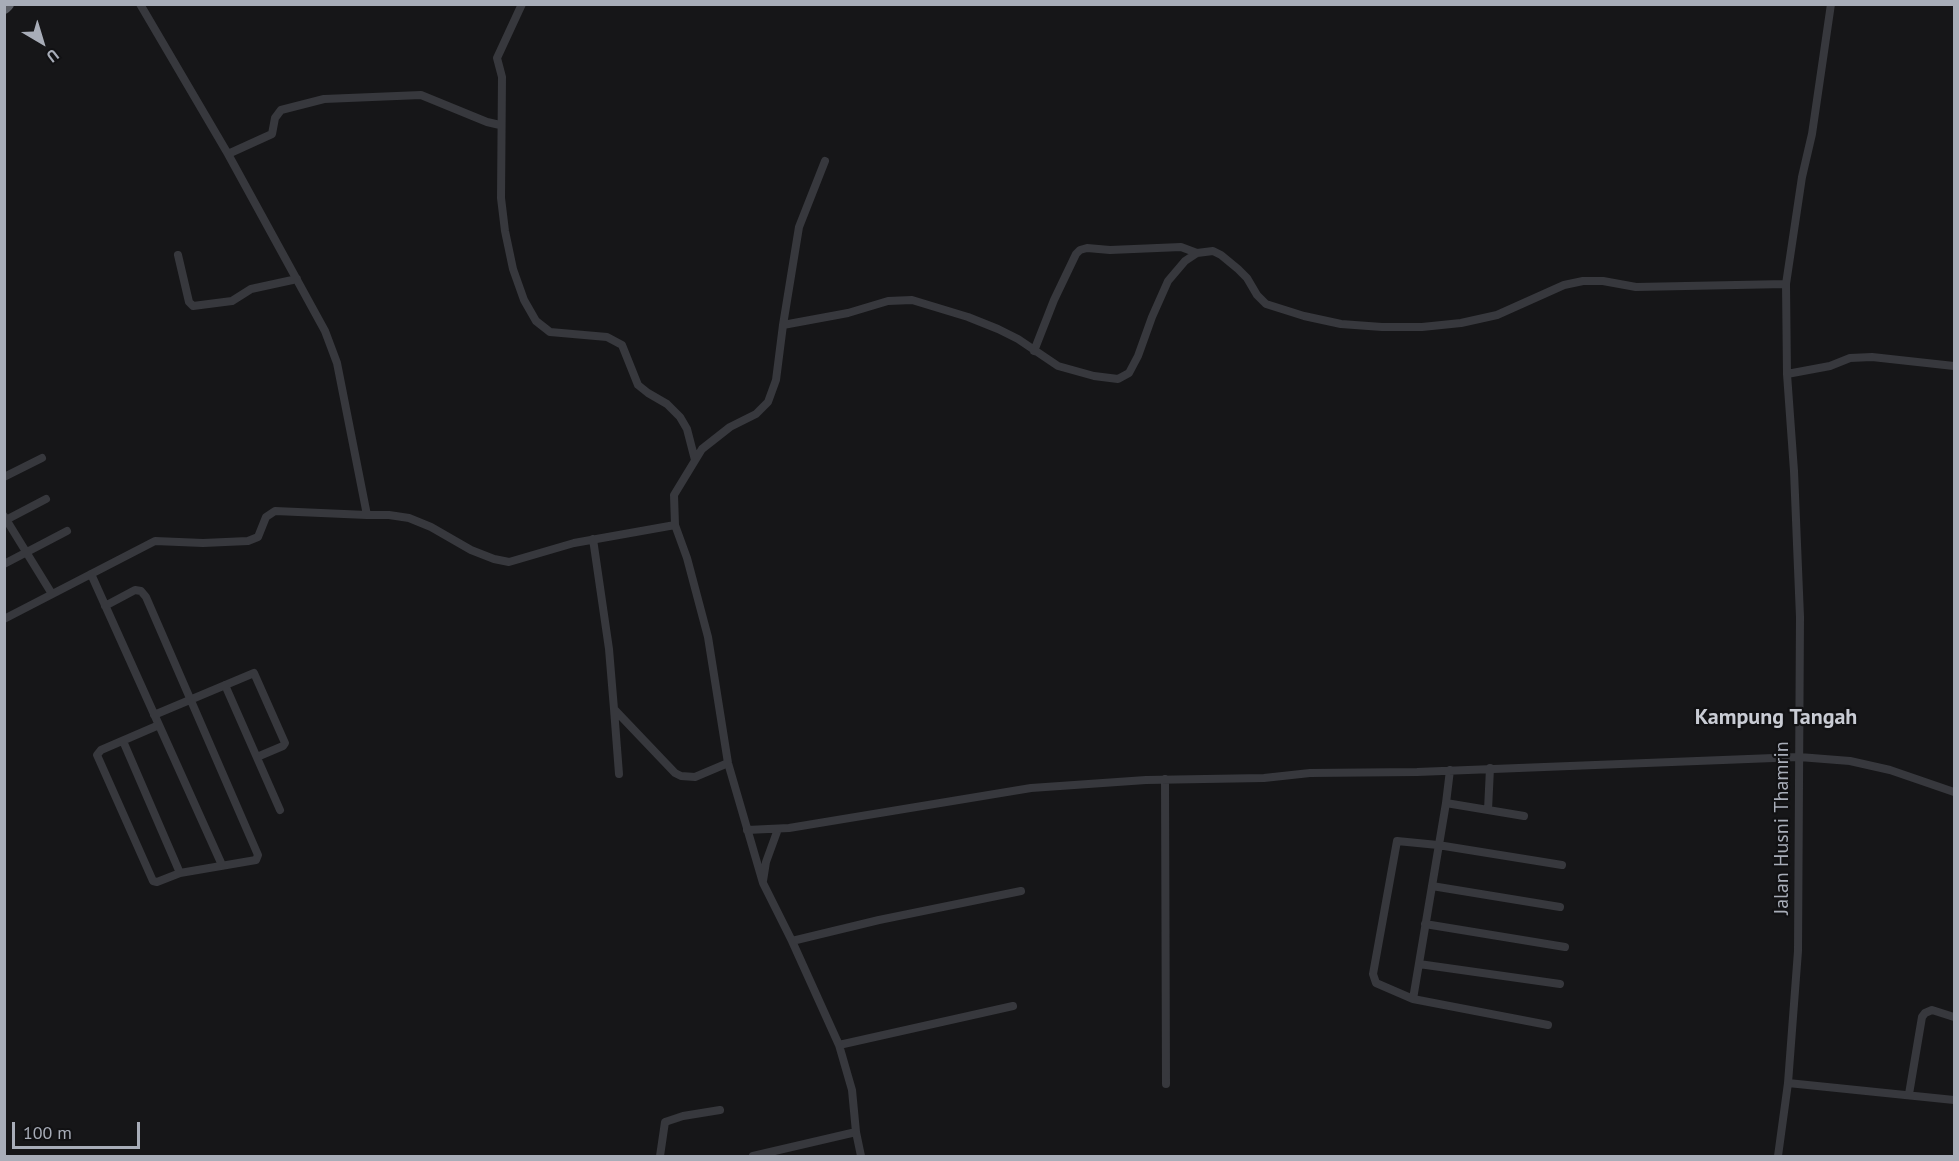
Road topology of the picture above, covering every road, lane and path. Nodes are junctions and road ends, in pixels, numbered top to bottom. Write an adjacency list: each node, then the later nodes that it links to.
1 (140, 4): 5 (street)
2 (522, 4): 4 (street)
3 (1831, 4): 10 (street, Jalan Husni Thamrin)
4 (494, 123): 5 (street); 16 (street)
5 (228, 154): 9 (street)
6 (825, 161): 11 (street)
7 (1197, 253): 10 (street); 12 (street); 12 (street)
8 (178, 255): 9 (street)
9 (297, 279): 19 (street)
10 (1786, 284): 14 (street, Jalan Husni Thamrin)
11 (783, 325): 12 (street); 16 (street)
12 (1035, 351)
13 (1954, 366): 14 (street)
14 (1786, 374): 37 (street, Jalan Husni Thamrin)
15 (42, 458): 17 (street)
16 (695, 460): 21 (street)
17 (4, 477)
18 (46, 499): 20 (street)
19 (367, 514): 23 (street); 26 (street)
20 (5, 519): 24 (street)
21 (675, 525): 23 (street); 38 (street)
22 (67, 531): 24 (street)
23 (593, 539): 32 (street)
24 (27, 552): 25 (street); 27 (street)
25 (4, 564)
26 (91, 574): 27 (street); 28 (street)
27 (52, 594): 29 (street)
28 (105, 606): 31 (street); 33 (street)
29 (4, 619)
30 (225, 685): 31 (street); 36 (street); 36 (street)
31 (191, 699): 33 (street); 51 (street)
32 (614, 709): 38 (street); 41 (street)
33 (154, 715): 34 (street)
34 (159, 725): 35 (street); 51 (street)
35 (123, 741): 53 (street); 53 (street)
36 (257, 757): 45 (street)
37 (1799, 757): 39 (street); 43 (street); 68 (street, Jalan Husni Thamrin)
38 (728, 763): 49 (street)
39 (1490, 768): 40 (street); 46 (street)
40 (1450, 770): 42 (street); 44 (street)
41 (619, 774)
42 (1166, 779): 48 (street); 69 (street)
43 (1954, 792)
44 (1446, 803): 46 (street); 50 (street)
45 (280, 810)
46 (1488, 810): 47 (street)
47 (1524, 816)
48 (778, 829): 49 (street); 54 (street)
49 (747, 830): 54 (street)
50 (1438, 844): 52 (street); 55 (street); 63 (street)
51 (222, 865): 53 (street)
52 (1562, 865)
53 (180, 873)
54 (763, 883): 59 (street)
55 (1432, 886): 57 (street); 58 (street)
56 (1021, 891): 59 (street)
57 (1560, 907)
58 (1425, 924): 60 (street); 61 (street)
59 (792, 941): 67 (street)
60 (1565, 947)
61 (1419, 964): 62 (street); 63 (street)
62 (1560, 984)
63 (1413, 999): 66 (street)
64 (1013, 1006): 67 (street)
65 (1954, 1017): 70 (street)
66 (1548, 1025)
67 (839, 1045): 73 (street)
68 (1788, 1083): 70 (street); 77 (street, Jalan Husni Thamrin)
69 (1166, 1084)
70 (1909, 1094): 71 (street)
71 (1954, 1100)
72 (720, 1110): 74 (street)
73 (856, 1132): 75 (street); 76 (street)
74 (660, 1156)
75 (753, 1156)
76 (861, 1156)
77 (1778, 1156)

